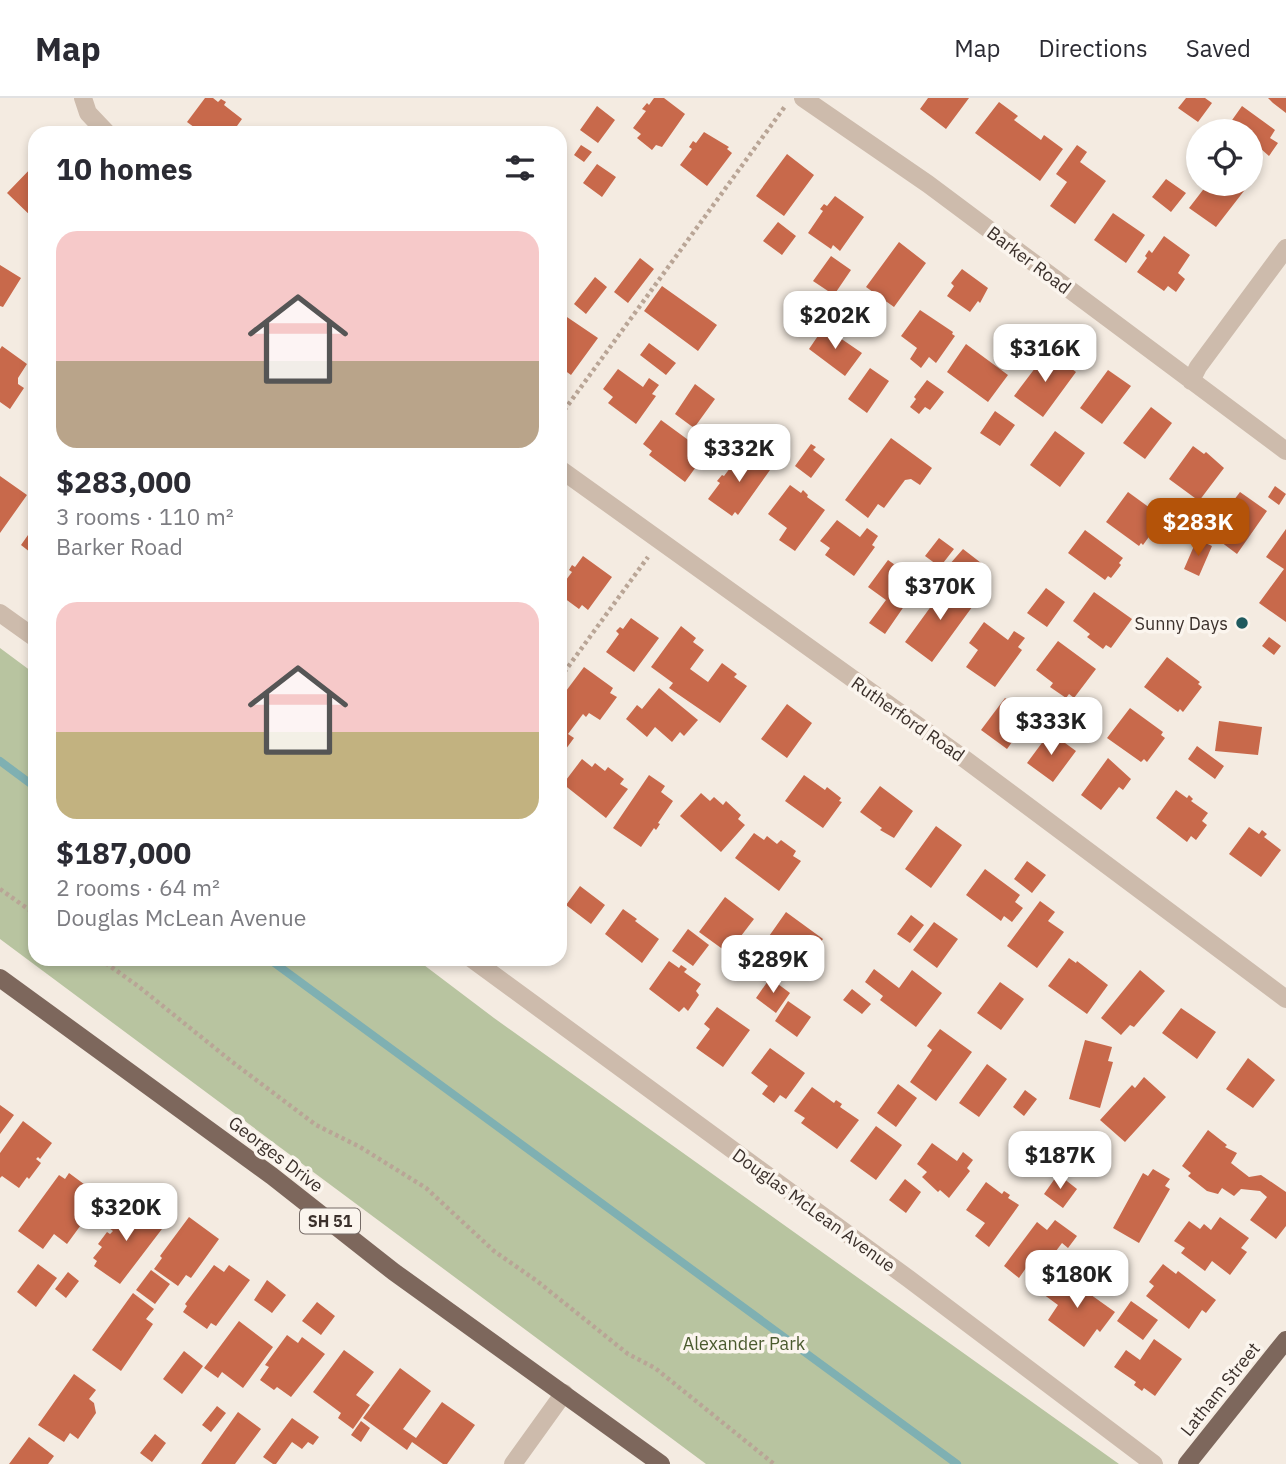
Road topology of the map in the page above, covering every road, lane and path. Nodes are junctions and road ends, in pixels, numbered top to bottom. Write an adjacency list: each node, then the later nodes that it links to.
1 (83, 98): 5 (street)
2 (791, 98): 8 (path)
3 (803, 98): 4 (street, Barker Road)
4 (829, 105): 7 (street, Barker Road)
5 (100, 126)
6 (1286, 248): 7 (street)
7 (1191, 381): 9 (street, Barker Road)
8 (567, 406)
9 (1286, 451)
10 (567, 474): 11 (street, Rutherford Road)
11 (660, 542): 14 (path); 20 (street, Rutherford Road)
12 (0, 612): 13 (street)
13 (28, 633)
14 (567, 668)
15 (0, 889): 16 (path)
16 (28, 909)
17 (110, 966): 25 (path)
18 (482, 966): 26 (street, Douglas McLean Avenue)
19 (0, 978): 22 (main road, Georges Drive / SH 51)
20 (1286, 999)
21 (1286, 1340): 27 (main road, Latham Street)
22 (564, 1393): 23 (street); 24 (main road, Georges Drive / SH 51)
23 (513, 1464)
24 (661, 1464)
25 (774, 1464)
26 (1154, 1464)
27 (1187, 1464)

